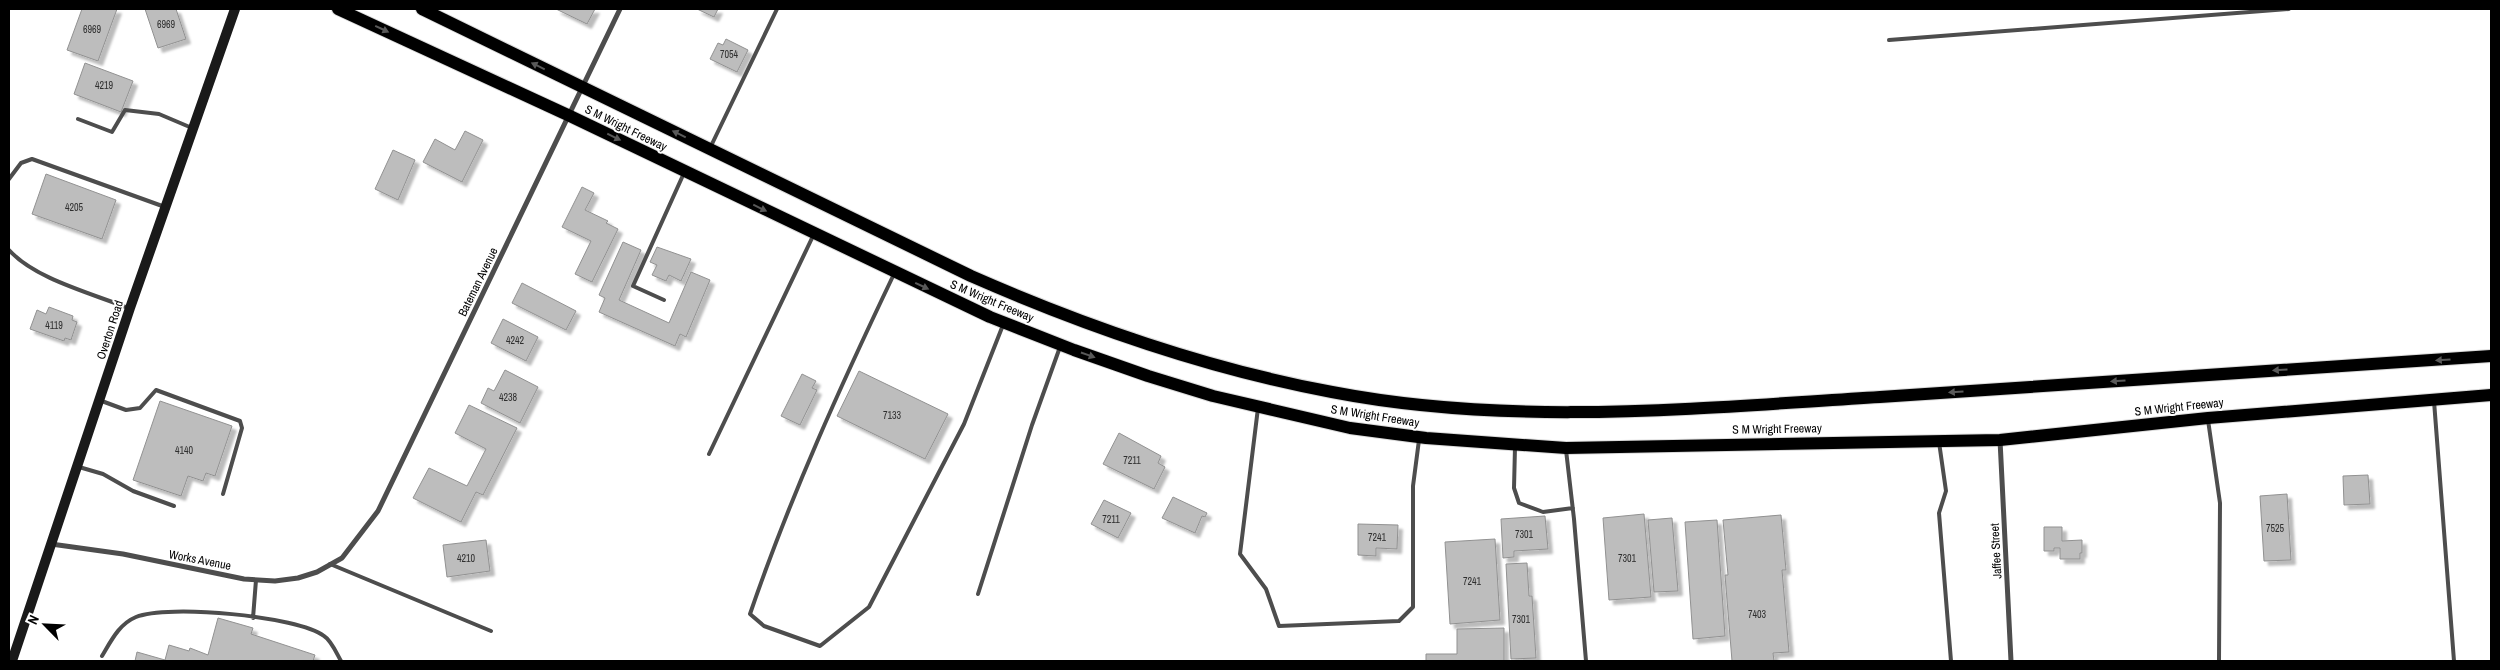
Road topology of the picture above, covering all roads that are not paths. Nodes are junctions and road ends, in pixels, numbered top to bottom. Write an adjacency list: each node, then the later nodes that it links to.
1 (235, 9): 11 (main road, Overton Road)
2 (338, 9): 9 (main road, S M Wright Freeway, one-way to 9)
3 (422, 9): 8 (main road, S M Wright Freeway, one-way to 3)
4 (620, 9): 8 (street, Bateman Avenue)
5 (777, 9): 12 (lane)
6 (2289, 9): 7 (lane)
7 (1889, 40)
8 (582, 87): 9 (street, Bateman Avenue); 12 (main road, S M Wright Freeway, one-way to 8)
9 (570, 116): 13 (main road, S M Wright Freeway, one-way to 13); 40 (street, Bateman Avenue)
10 (78, 118): 11 (lane)
11 (192, 128): 15 (main road, Overton Road)
12 (710, 148): 23 (main road, S M Wright Freeway, one-way to 12)
13 (685, 171): 16 (main road, S M Wright Freeway, one-way to 16); 19 (lane)
14 (9, 179): 15 (lane)
15 (165, 207): 20 (main road, Overton Road)
16 (814, 234): 18 (main road, S M Wright Freeway); 34 (lane)
17 (9, 250): 20 (lane)
18 (895, 273): 21 (main road, S M Wright Freeway, one-way to 21); 21 (lane)
19 (664, 300)
20 (130, 308): 26 (main road, Overton Road)
21 (1004, 323): 22 (main road, S M Wright Freeway)
22 (1061, 345): 27 (main road, S M Wright Freeway, one-way to 27); 43 (lane)
23 (2491, 356)
24 (2491, 395): 25 (main road, S M Wright Freeway)
25 (2434, 399): 28 (main road, S M Wright Freeway); 53 (lane)
26 (99, 400): 35 (main road, Overton Road); 36 (lane)
27 (1258, 408): 29 (main road, S M Wright Freeway); 29 (lane)
28 (2208, 418): 31 (main road, S M Wright Freeway); 47 (lane)
29 (1419, 437): 32 (main road, S M Wright Freeway)
30 (1939, 440): 31 (main road, S M Wright Freeway); 33 (main road, S M Wright Freeway); 51 (lane)
31 (2000, 440): 52 (street, Jaffee Street)
32 (1515, 446): 33 (main road, S M Wright Freeway); 38 (lane)
33 (1566, 448): 38 (lane)
34 (709, 454)
35 (77, 466): 37 (lane); 39 (main road, Overton Road)
36 (223, 494)
37 (174, 506)
38 (1573, 508): 50 (lane)
39 (51, 544): 42 (street, Works Avenue); 48 (main road, Overton Road)
40 (342, 558): 41 (street, Works Avenue)
41 (330, 564): 42 (street, Works Avenue); 45 (lane)
42 (256, 580): 44 (lane)
43 (978, 594)
44 (253, 618): 46 (lane); 49 (lane)
45 (492, 631)
46 (102, 656)
47 (2219, 660)
48 (12, 661)
49 (341, 661)
50 (1586, 661)
51 (1951, 661)
52 (2011, 661)
53 (2454, 661)

